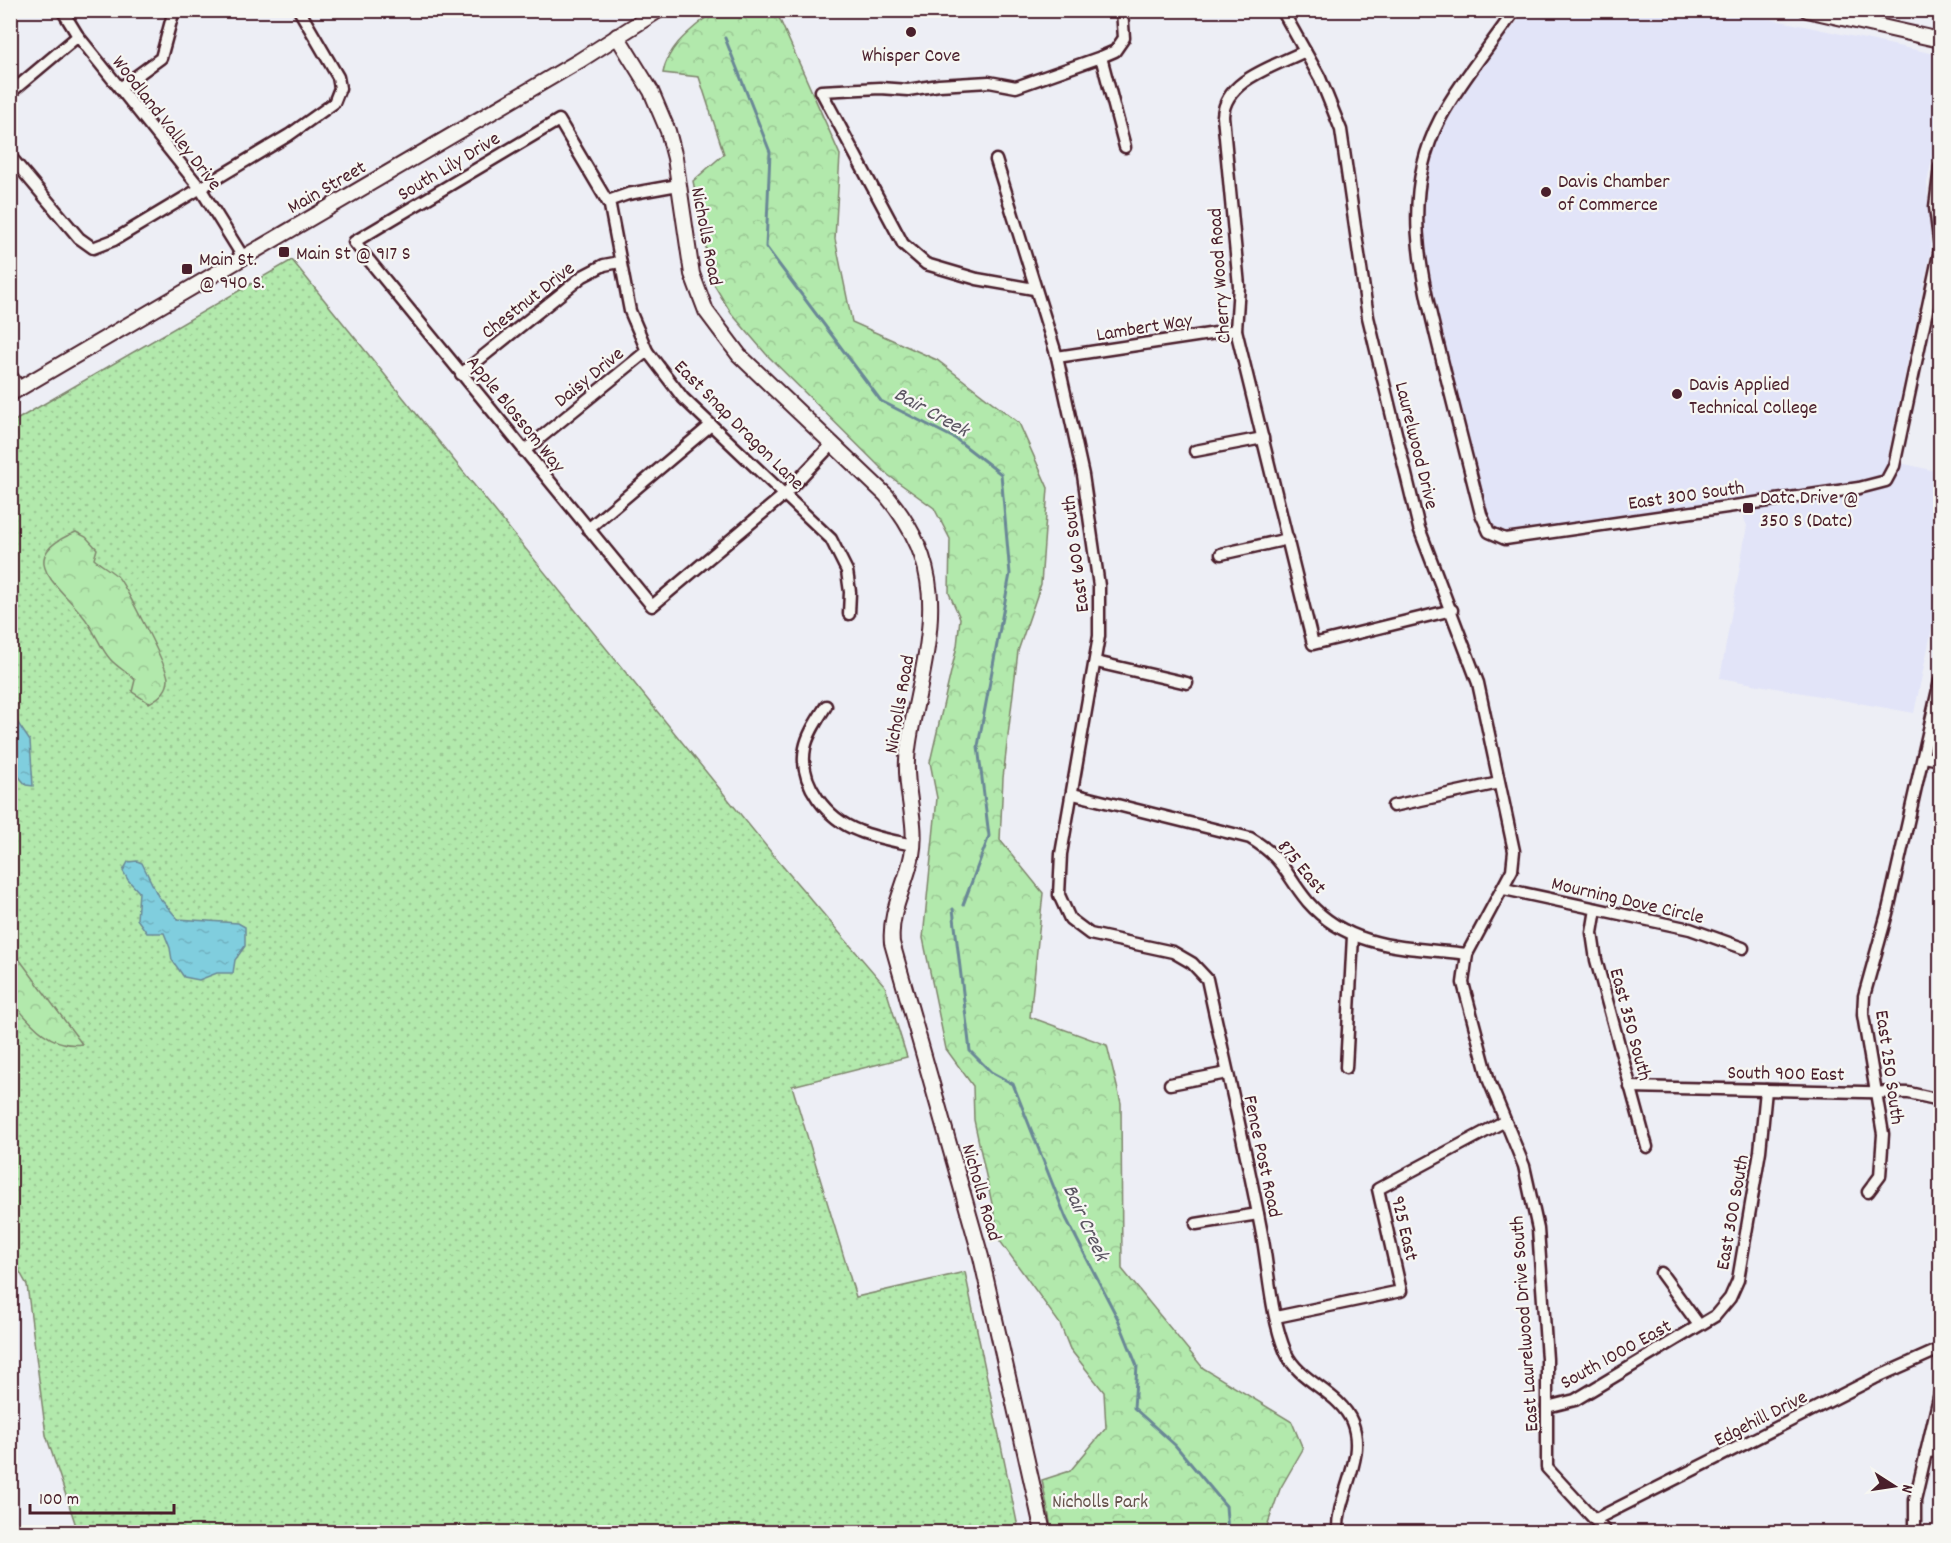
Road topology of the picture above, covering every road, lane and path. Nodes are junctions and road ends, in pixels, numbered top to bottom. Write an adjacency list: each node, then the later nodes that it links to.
1 (62, 10): 9 (street, Woodland Valley Drive)
2 (174, 10): 14 (street)
3 (299, 10): 22 (street)
4 (659, 10): 10 (street, Main Street)
5 (1122, 10): 13 (street)
6 (1282, 10): 12 (street, Laurelwood Drive)
7 (1515, 10): 25 (street, East 300 South)
8 (1807, 10): 11 (street)
9 (78, 36): 14 (street, Woodland Valley Drive); 15 (street)
10 (617, 36): 21 (street, Nicholls Road); 26 (street, Main Street)
11 (1941, 40)
12 (1305, 51): 29 (street, Cherry Wood Road); 44 (street, Laurelwood Drive)
13 (1101, 57): 17 (street); 28 (street)
14 (120, 88): 22 (street, Woodland Valley Drive)
15 (10, 93)
16 (559, 120): 23 (street, East Snap Dragon Lane); 24 (street, South Lily Drive)
17 (1125, 147)
18 (10, 156): 22 (street)
19 (996, 160): 28 (street, East 600 South)
20 (1941, 167): 25 (street, East 300 South)
21 (678, 185): 23 (street); 37 (street, Nicholls Road)
22 (200, 188): 26 (street, Woodland Valley Drive)
23 (608, 201): 27 (street, East Snap Dragon Lane)
24 (354, 242): 33 (street, Apple Blossom Way)
25 (1941, 249)
26 (243, 257): 34 (street, Main Street)
27 (620, 262): 30 (street, East Snap Dragon Lane); 33 (street, Chestnut Drive)
28 (1034, 289): 31 (street, East 600 South)
29 (1236, 330): 31 (street, Lambert Way); 36 (street, Cherry Wood Road)
30 (647, 351): 35 (street, East Snap Dragon Lane); 38 (street, Daisy Drive)
31 (1057, 357): 46 (street, East 600 South)
32 (10, 374): 34 (street)
33 (462, 375): 38 (street, Apple Blossom Way)
34 (15, 391)
35 (711, 425): 40 (street, East Snap Dragon Lane); 41 (street)
36 (1263, 438): 39 (street); 42 (street, Cherry Wood Road)
37 (833, 443): 40 (street); 55 (street, Nicholls Road)
38 (524, 451): 41 (street, Apple Blossom Way)
39 (1195, 451)
40 (784, 495): 41 (street, Apple Blossom Way); 45 (street, East Snap Dragon Lane)
41 (588, 529)
42 (1287, 539): 43 (street); 44 (street, Cherry Wood Road)
43 (1221, 554)
44 (1452, 610): 52 (street, Laurelwood Drive)
45 (849, 614)
46 (1096, 662): 48 (street); 53 (street, East 600 South)
47 (1941, 681): 50 (street)
48 (1187, 683)
49 (826, 706): 55 (street)
50 (1924, 757): 51 (street); 67 (street, East 250 South)
51 (1941, 760)
52 (1499, 783): 54 (street); 57 (street, Laurelwood Drive)
53 (1073, 794): 56 (street, East 600 South); 59 (street, 875 East)
54 (1393, 806)
55 (913, 844): 83 (street, Nicholls Road)
56 (1061, 854): 63 (street, Fence Post Road)
57 (1504, 889): 58 (street, Mourning Dove Circle); 61 (street, Laurelwood Drive)
58 (1596, 909): 60 (street, Mourning Dove Circle); 65 (street, East 350 South)
59 (1353, 936): 61 (street, 875 East); 62 (street)
60 (1743, 948)
61 (1467, 954): 69 (street, East Laurelwood Drive South)
62 (1346, 1068)
63 (1227, 1072): 64 (street); 72 (street, Fence Post Road)
64 (1170, 1084)
65 (1630, 1087): 66 (street, South 900 East); 70 (street, East 350 South)
66 (1766, 1090): 67 (street, South 900 East); 76 (street, East 300 South)
67 (1876, 1092): 68 (street, South 900 East); 71 (street, East 250 South)
68 (1941, 1100)
69 (1505, 1121): 75 (street, 925 East); 79 (street, East Laurelwood Drive South)
70 (1647, 1147)
71 (1868, 1192)
72 (1258, 1214): 73 (street); 75 (street, Fence Post Road)
73 (1196, 1224)
74 (1661, 1273): 76 (street)
75 (1276, 1317): 84 (street, Fence Post Road)
76 (1699, 1325): 79 (street, South 1000 East)
77 (1941, 1348): 82 (street, Edgehill Drive)
78 (1941, 1393): 81 (street)
79 (1547, 1407): 82 (street, East Laurelwood Drive South)
80 (1941, 1451): 81 (street)
81 (1926, 1452): 86 (street)
82 (1596, 1519): 85 (street)
83 (1043, 1533)
84 (1338, 1533)
85 (1606, 1533)
86 (1915, 1533)

